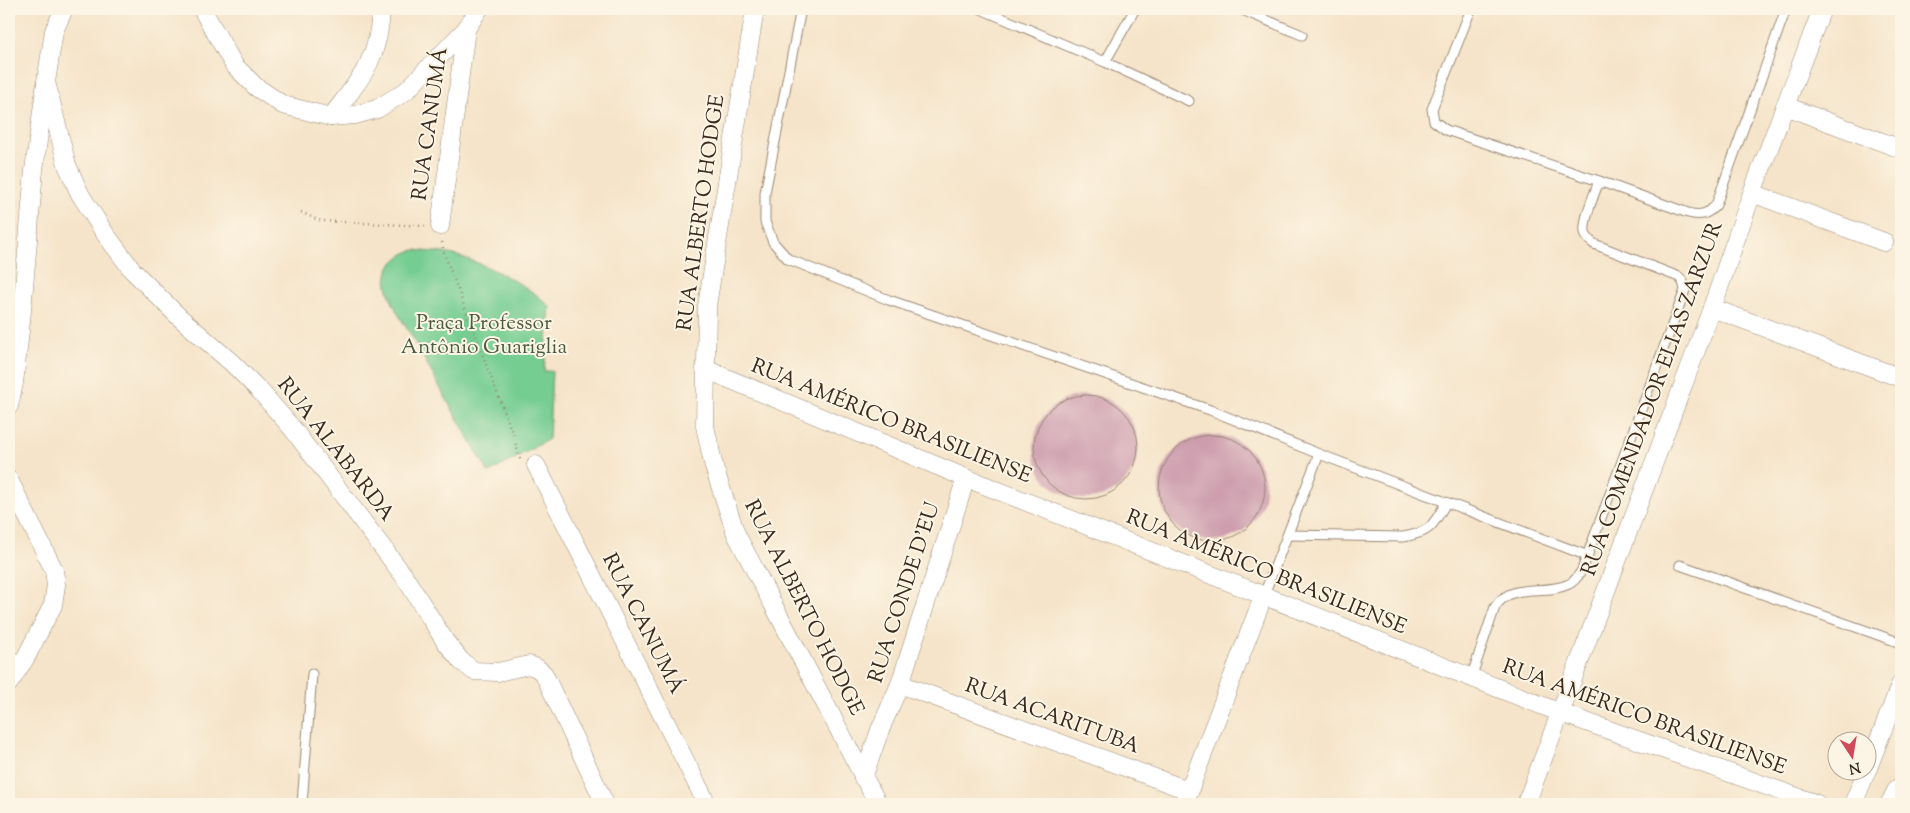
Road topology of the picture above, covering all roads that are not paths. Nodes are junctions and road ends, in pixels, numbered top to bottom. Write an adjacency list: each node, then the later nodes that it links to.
1 (64, 9): 16 (street)
2 (202, 9): 19 (street)
3 (381, 9): 19 (street)
4 (479, 9): 13 (street)
5 (756, 9): 26 (street, RUA ALBERTO HODGE)
6 (802, 9): 29 (lane)
7 (981, 9): 15 (lane)
8 (1135, 9): 15 (lane)
9 (1240, 9): 14 (lane)
10 (1471, 9): 21 (lane)
11 (1786, 9): 21 (lane)
12 (1822, 9): 18 (street, RUA COMENDADOR ELIAS ZARZUR)
13 (466, 29): 19 (street); 23 (street, RUA CANUMÁ)
14 (1302, 35)
15 (1104, 62): 17 (lane)
16 (46, 82): 28 (street); 51 (street, RUA ALABARDA)
17 (1189, 101)
18 (1785, 106): 20 (street); 22 (street, RUA COMENDADOR ELIAS ZARZUR)
19 (331, 117)
20 (1901, 149)
21 (1600, 181): 35 (lane)
22 (1752, 193): 24 (street); 25 (street, RUA COMENDADOR ELIAS ZARZUR)
23 (440, 226)
24 (1884, 242)
25 (1712, 308): 27 (street); 44 (street, RUA COMENDADOR ELIAS ZARZUR)
26 (705, 369): 31 (street, RUA AMÉRICO BRASILIENSE); 46 (street, RUA ALBERTO HODGE)
27 (1901, 378)
28 (9, 406)
29 (1319, 454): 33 (lane); 34 (lane)
30 (528, 463): 52 (street, RUA CANUMÁ)
31 (966, 478): 37 (street, RUA AMÉRICO BRASILIENSE); 43 (street, RUA CONDE D'EU)
32 (9, 480): 41 (street)
33 (1446, 503): 34 (lane); 35 (lane)
34 (1288, 534): 37 (lane)
35 (1588, 556): 40 (lane)
36 (1680, 565): 38 (lane)
37 (1263, 597): 40 (street, RUA AMÉRICO BRASILIENSE); 49 (street)
38 (1901, 643)
39 (312, 674): 50 (lane)
40 (1471, 678): 44 (street, RUA AMÉRICO BRASILIENSE)
41 (9, 682)
42 (1901, 683): 45 (street)
43 (900, 684): 46 (street, RUA CONDE D'EU); 49 (street, RUA ACARITUBA)
44 (1561, 714): 54 (street, RUA COMENDADOR ELIAS ZARZUR); 55 (street, RUA AMÉRICO BRASILIENSE)
45 (1878, 741)
46 (863, 778): 53 (street, RUA ALBERTO HODGE)
47 (1863, 780): 56 (street)
48 (1901, 792): 57 (main road)
49 (1187, 798)
50 (302, 804)
51 (605, 804)
52 (707, 804)
53 (878, 804)
54 (1526, 804)
55 (1817, 804)
56 (1853, 804)
57 (1895, 804)

